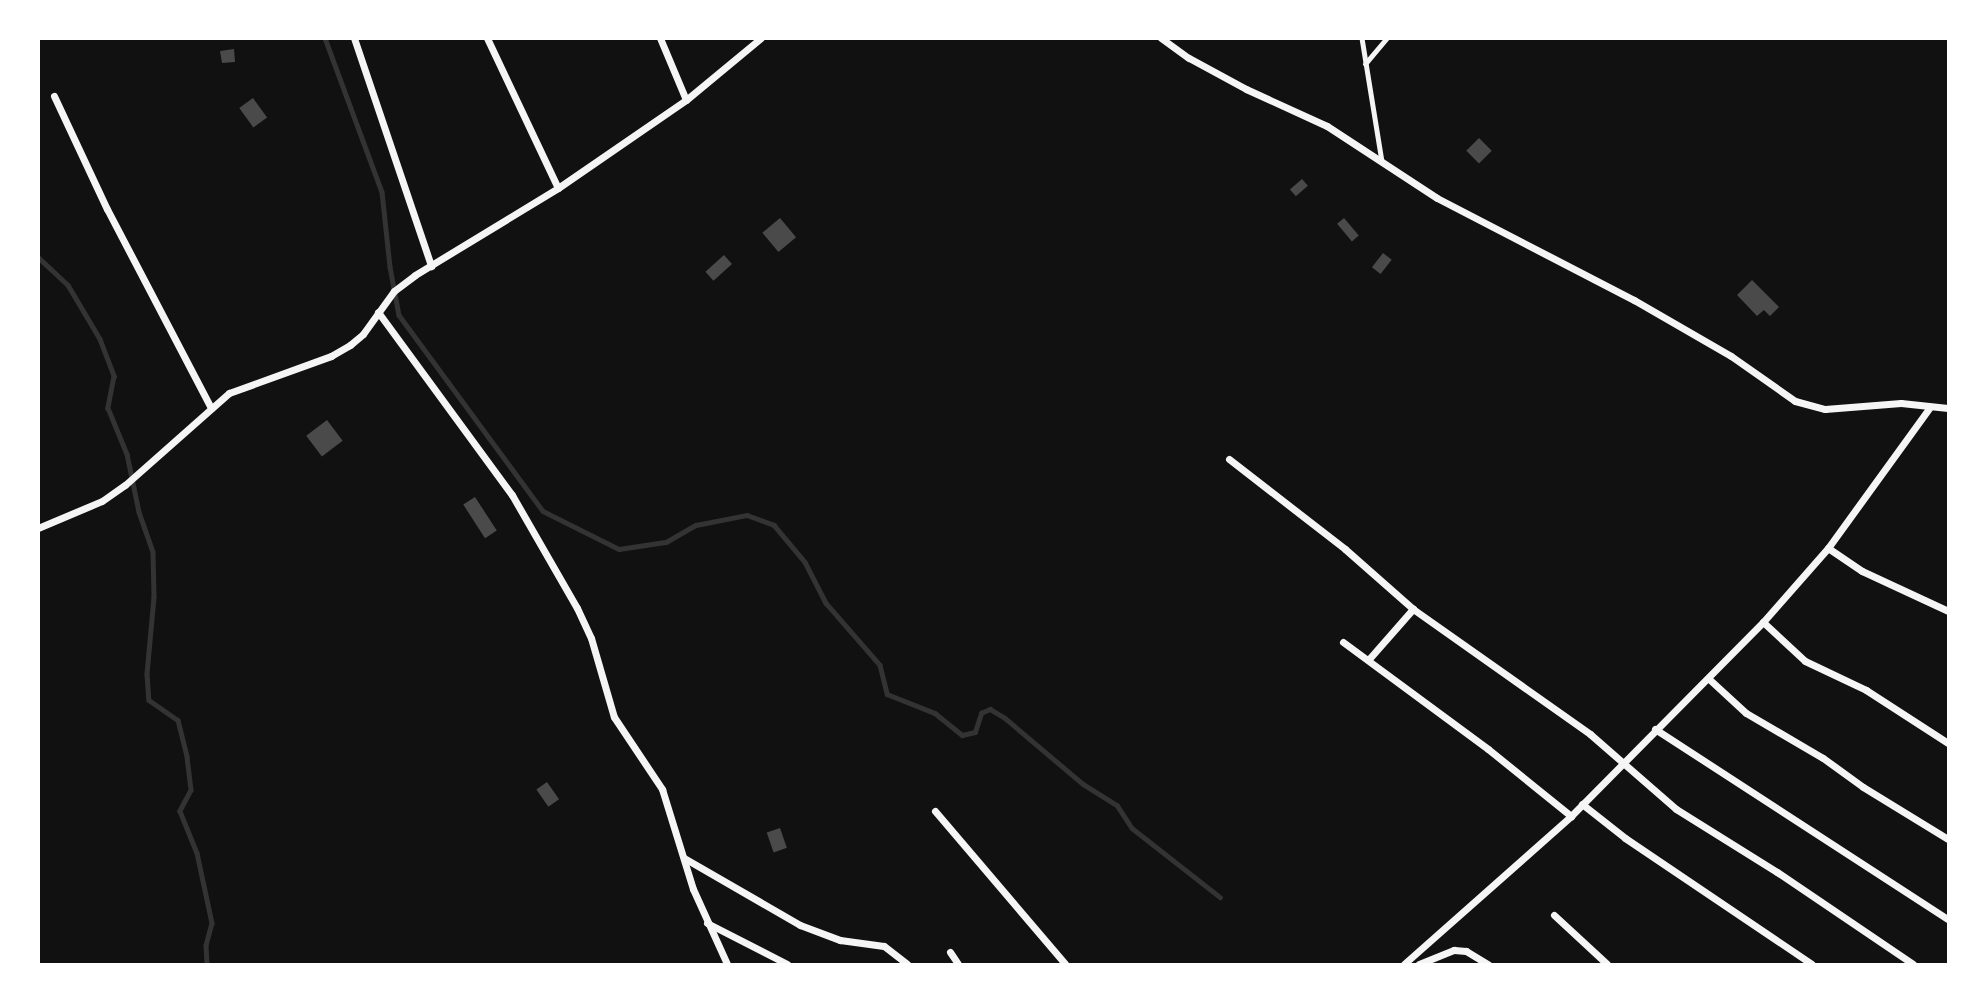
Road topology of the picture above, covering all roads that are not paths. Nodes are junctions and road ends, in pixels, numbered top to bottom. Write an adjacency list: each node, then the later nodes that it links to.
1 (354, 38): 13 (street)
2 (487, 38): 12 (street)
3 (660, 38): 10 (street)
4 (761, 38): 10 (street)
5 (1161, 38): 11 (street)
6 (1362, 38): 8 (lane)
7 (1387, 38): 8 (lane)
8 (1365, 64): 11 (lane)
9 (54, 96): 16 (street)
10 (686, 100): 12 (street)
11 (1382, 161): 15 (street)
12 (558, 188): 13 (street)
13 (431, 266): 14 (street)
14 (378, 312): 16 (street); 34 (street)
15 (1930, 407): 17 (street); 20 (street)
16 (211, 408): 19 (street)
17 (1948, 408)
18 (1229, 459): 21 (street)
19 (38, 528)
20 (1828, 548): 22 (street); 23 (street)
21 (1413, 609): 25 (street); 29 (street)
22 (1948, 611)
23 (1763, 622): 26 (street); 28 (street)
24 (1343, 642): 25 (street)
25 (1369, 659): 32 (street)
26 (1709, 679): 27 (street); 33 (street)
27 (1655, 729): 29 (street); 36 (street)
28 (1948, 743)
29 (1621, 764): 30 (street); 50 (street)
30 (1582, 804): 32 (street); 49 (street)
31 (934, 811): 44 (street)
32 (1571, 816): 45 (street)
33 (1948, 839)
34 (684, 858): 37 (street); 42 (street)
35 (1554, 915): 48 (street)
36 (1948, 919)
37 (706, 923): 40 (street); 41 (street)
38 (950, 952): 43 (street)
39 (1479, 962): 46 (street); 47 (street)
40 (727, 964)
41 (788, 964)
42 (907, 964)
43 (958, 964)
44 (1065, 964)
45 (1406, 964)
46 (1419, 964)
47 (1488, 964)
48 (1607, 964)
49 (1812, 964)
50 (1913, 964)

